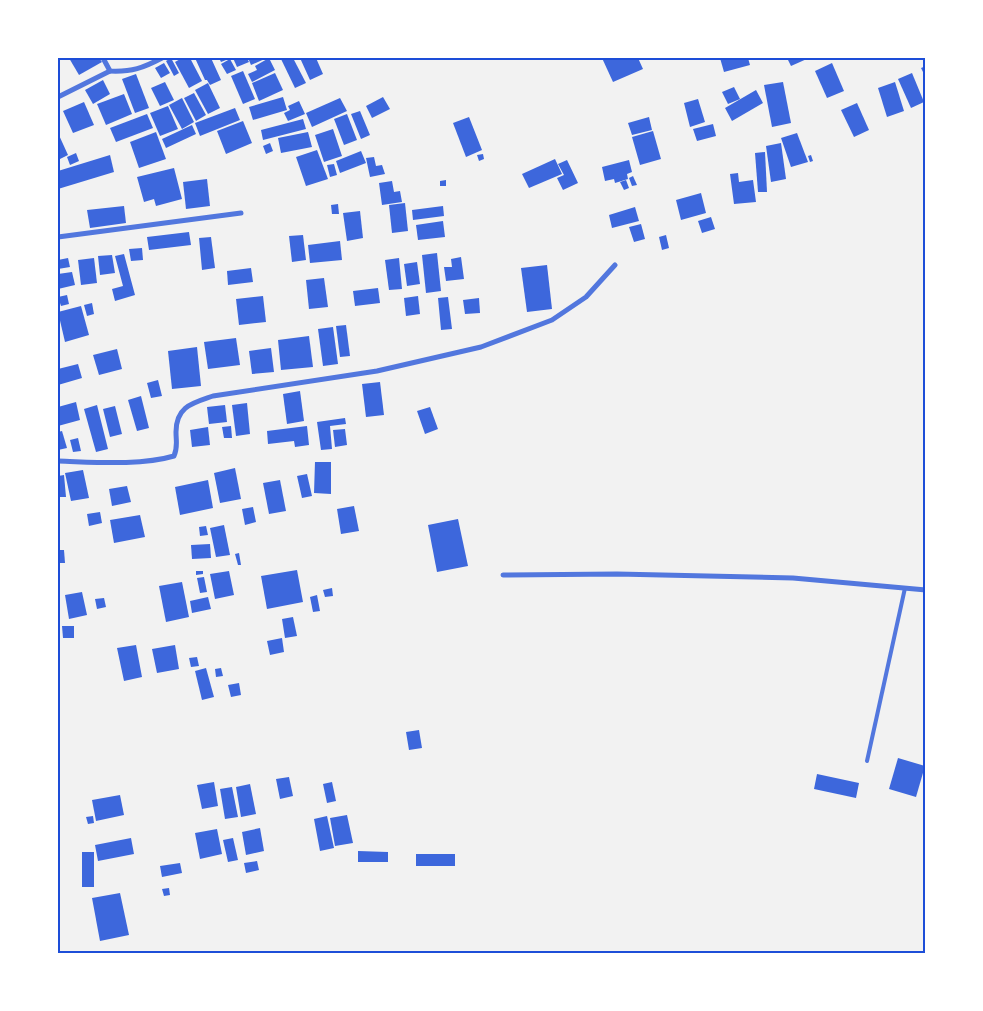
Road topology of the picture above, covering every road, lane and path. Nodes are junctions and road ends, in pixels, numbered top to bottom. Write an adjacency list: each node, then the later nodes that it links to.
1 (103, 58): 3 (street)
2 (162, 58): 3 (street)
3 (110, 71): 4 (street)
4 (58, 97)
5 (242, 212): 6 (street)
6 (58, 237)
7 (615, 265): 8 (street)
8 (58, 461)
9 (503, 575): 10 (street)
10 (905, 588): 11 (street); 12 (lane)
11 (926, 590)
12 (867, 760)

